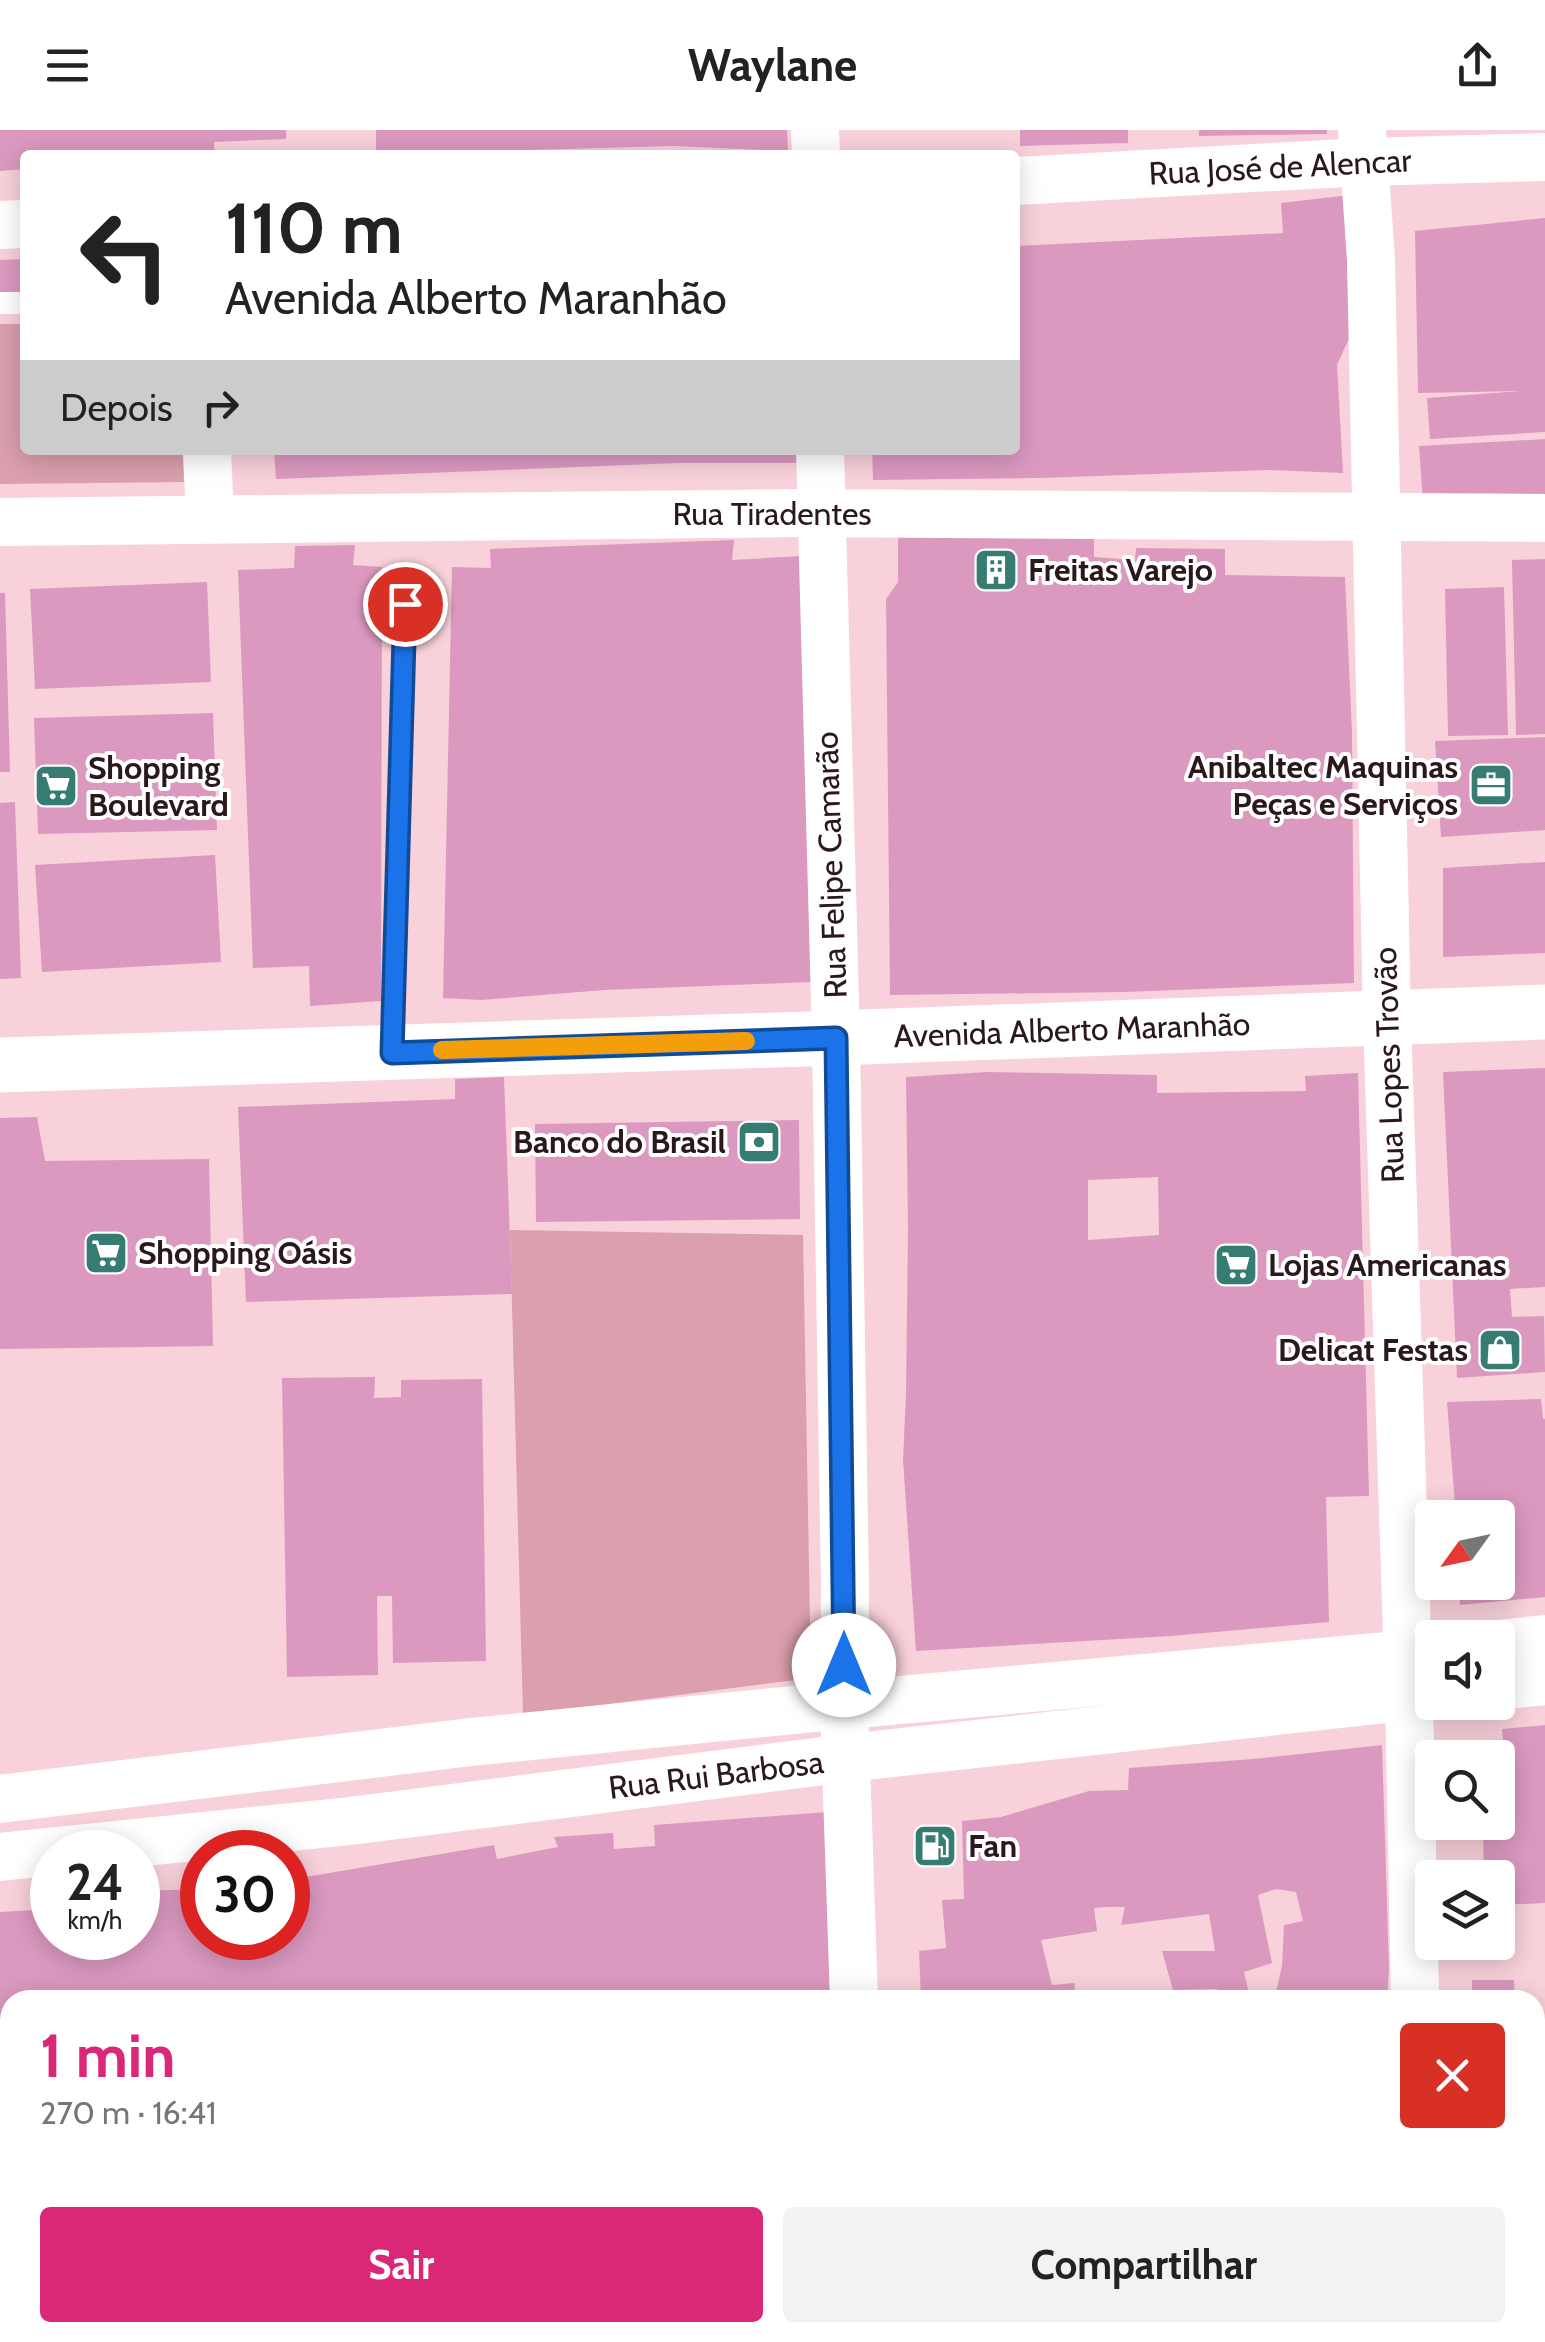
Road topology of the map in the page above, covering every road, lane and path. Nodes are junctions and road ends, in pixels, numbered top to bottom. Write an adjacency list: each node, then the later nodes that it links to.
1 (1363, 146): 2 (street, Rua José de Alencar); 3 (street, Rua José de Alencar); 7 (street, Rua Lopes Trovão)
2 (1545, 157)
3 (1020, 180)
4 (208, 455): 8 (street)
5 (820, 455): 6 (street, Rua Felipe Camarão)
6 (821, 513): 7 (street, Rua Tiradentes); 8 (street, Rua Tiradentes); 14 (street, Rua Felipe Camarão)
7 (1377, 517): 9 (street, Rua Tiradentes); 13 (street, Rua Lopes Trovão)
8 (210, 518): 10 (street, Rua Tiradentes)
9 (1545, 518)
10 (0, 522)
11 (405, 604): 15 (lane)
12 (1545, 1012): 13 (main road, Avenida Alberto Maranhão)
13 (1387, 1019): 14 (main road, Avenida Alberto Maranhão); 17 (street, Rua Lopes Trovão)
14 (836, 1038): 15 (main road, Avenida Alberto Maranhão); 24 (street, Rua Felipe Camarão)
15 (392, 1053): 16 (main road, Avenida Alberto Maranhão)
16 (0, 1064)
17 (1417, 1620)
18 (1545, 1639): 19 (street)
19 (1515, 1642)
20 (1415, 1675): 24 (street, Rua Rui Barbosa)
21 (1415, 1676): 27 (street, Rua Rui Barbosa)
22 (1545, 1681): 23 (street)
23 (1515, 1684)
24 (844, 1705): 26 (street, Rua Rui Barbosa); 27 (street, Rua Felipe Camarão)
25 (1419, 1720): 32 (street, Rua Lopes Trovão)
26 (343, 1758): 28 (street, Rua Rui Barbosa); 29 (street)
27 (847, 1758): 29 (street, Rua Rui Barbosa); 31 (street, Rua Felipe Camarão)
28 (0, 1799)
29 (350, 1821): 30 (street, Rua Rui Barbosa)
30 (0, 1857)
31 (854, 1990)
32 (1414, 1990)

